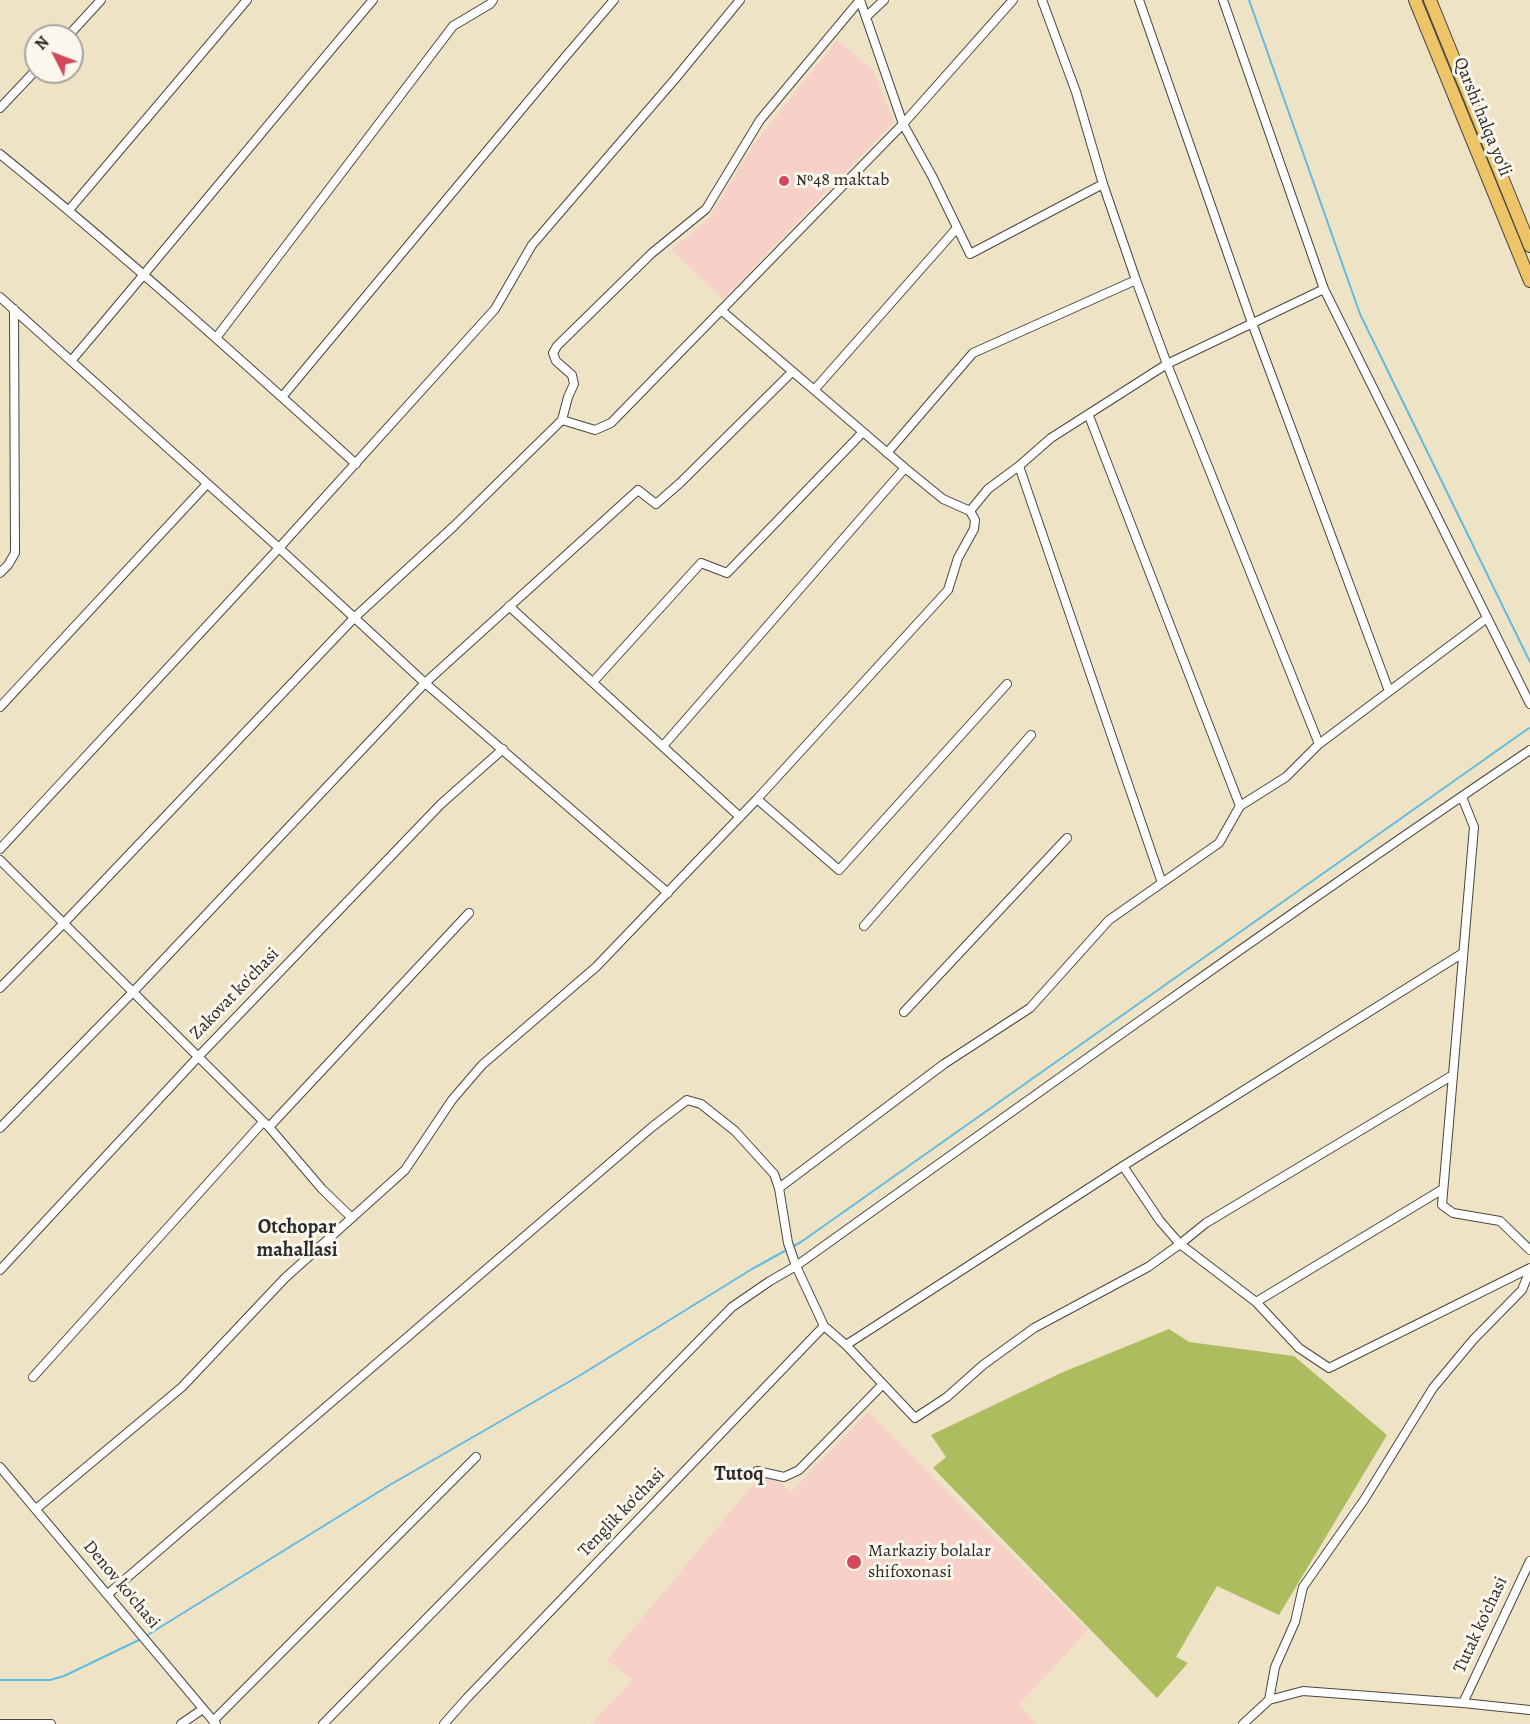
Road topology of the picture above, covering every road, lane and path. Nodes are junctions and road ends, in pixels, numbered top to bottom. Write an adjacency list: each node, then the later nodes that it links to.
1 (101, 0): 16 (street)
2 (247, 0): 22 (street)
3 (373, 0): 25 (street)
4 (493, 0): 33 (street)
5 (614, 0): 38 (street)
6 (740, 0): 43 (street)
7 (860, 0): 15 (street); 40 (street)
8 (884, 0): 15 (street)
9 (1013, 0): 19 (street)
10 (1042, 0): 21 (street)
11 (1138, 0): 32 (street)
12 (1223, 0): 28 (street)
13 (1415, 0): 27 (highway, Qarshi halqa yoʻli)
14 (1430, 0): 24 (highway, Qarshi halqa yoʻli)
15 (866, 17): 19 (street)
16 (79, 24)
17 (24, 83): 18 (street)
18 (0, 108)
19 (903, 124): 23 (street); 31 (street)
20 (0, 154): 22 (street)
21 (1103, 184): 23 (street); 26 (street)
22 (69, 210): 25 (street)
23 (957, 228): 37 (street)
24 (1530, 246)
25 (144, 275): 33 (street); 34 (street)
26 (1136, 280): 35 (street); 42 (street)
27 (1530, 281)
28 (1324, 289): 32 (street); 52 (street)
29 (0, 297): 30 (street)
30 (14, 309): 34 (street); 49 (street)
31 (721, 310): 36 (street); 40 (street)
32 (1252, 323): 35 (street); 56 (street)
33 (216, 338): 38 (street)
34 (71, 360): 46 (street)
35 (1167, 364): 39 (street); 60 (street)
36 (792, 372): 37 (street); 50 (street)
37 (815, 389): 41 (street)
38 (282, 397): 43 (street)
39 (1089, 416): 44 (street); 66 (street)
40 (562, 420): 51 (street)
41 (863, 432): 42 (street); 53 (street)
42 (887, 453): 45 (street)
43 (356, 464): 48 (street)
44 (1019, 466): 47 (street); 71 (street)
45 (905, 468): 47 (street); 61 (street)
46 (207, 484): 48 (street); 58 (street)
47 (970, 511): 65 (street)
48 (279, 548): 51 (street); 69 (street)
49 (0, 573)
50 (509, 606): 53 (street); 54 (street)
51 (354, 618): 54 (street); 74 (street)
52 (1487, 618): 56 (street); 57 (street)
53 (593, 682): 61 (street)
54 (425, 683): 62 (street); 78 (street)
55 (1007, 684): 65 (street)
56 (1389, 691): 60 (street)
57 (1530, 704)
58 (0, 707)
59 (1031, 735): 75 (street)
60 (1318, 744): 66 (street)
61 (663, 746): 67 (street)
62 (502, 749): 72 (street); 80 (street, Zakovat ko'chasi)
63 (1530, 750): 64 (street)
64 (1462, 797): 76 (street); 90 (street)
65 (757, 799): 67 (street)
66 (1240, 806): 71 (street)
67 (740, 817): 72 (street)
68 (1067, 838): 79 (street)
69 (0, 849)
70 (0, 860): 74 (street)
71 (1162, 883): 85 (street)
72 (668, 893): 87 (street)
73 (469, 913): 82 (street)
74 (63, 924): 77 (street); 78 (street)
75 (864, 926)
76 (1463, 953): 81 (street); 84 (street)
77 (0, 988)
78 (133, 992): 80 (street); 83 (street)
79 (904, 1012)
80 (198, 1058): 82 (street); 92 (street, Zakovat ko'chasi)
81 (1453, 1075): 86 (street); 88 (street)
82 (266, 1125): 87 (street); 96 (street)
83 (0, 1128)
84 (1123, 1166): 88 (street); 95 (street)
85 (779, 1188): 90 (street); 103 (street)
86 (1443, 1189): 89 (street); 93 (street)
87 (352, 1218): 101 (street)
88 (1180, 1244): 93 (street); 97 (street)
89 (1530, 1250)
90 (795, 1262): 94 (street); 112 (street)
91 (1530, 1269): 93 (street); 104 (street)
92 (0, 1270)
93 (1256, 1302)
94 (824, 1326): 95 (street); 113 (street, Tenglik ko'chasi)
95 (846, 1346): 97 (street)
96 (33, 1377)
97 (883, 1384): 100 (street)
98 (476, 1457): 108 (street)
99 (0, 1467): 101 (street, Denov ko'chasi)
100 (757, 1471)
101 (36, 1509): 103 (street, Denov ko'chasi)
102 (1530, 1561): 105 (street, Tutak ko'chasi)
103 (108, 1594): 106 (street, Denov ko'chasi)
104 (1269, 1700): 105 (street); 114 (street)
105 (1463, 1702): 107 (street)
106 (203, 1709): 108 (street, Denov ko'chasi); 111 (street)
107 (1530, 1710)
108 (214, 1723)
109 (0, 1724): 110 (street)
110 (51, 1724)
111 (181, 1724)
112 (323, 1724)
113 (444, 1724)
114 (1243, 1724)

